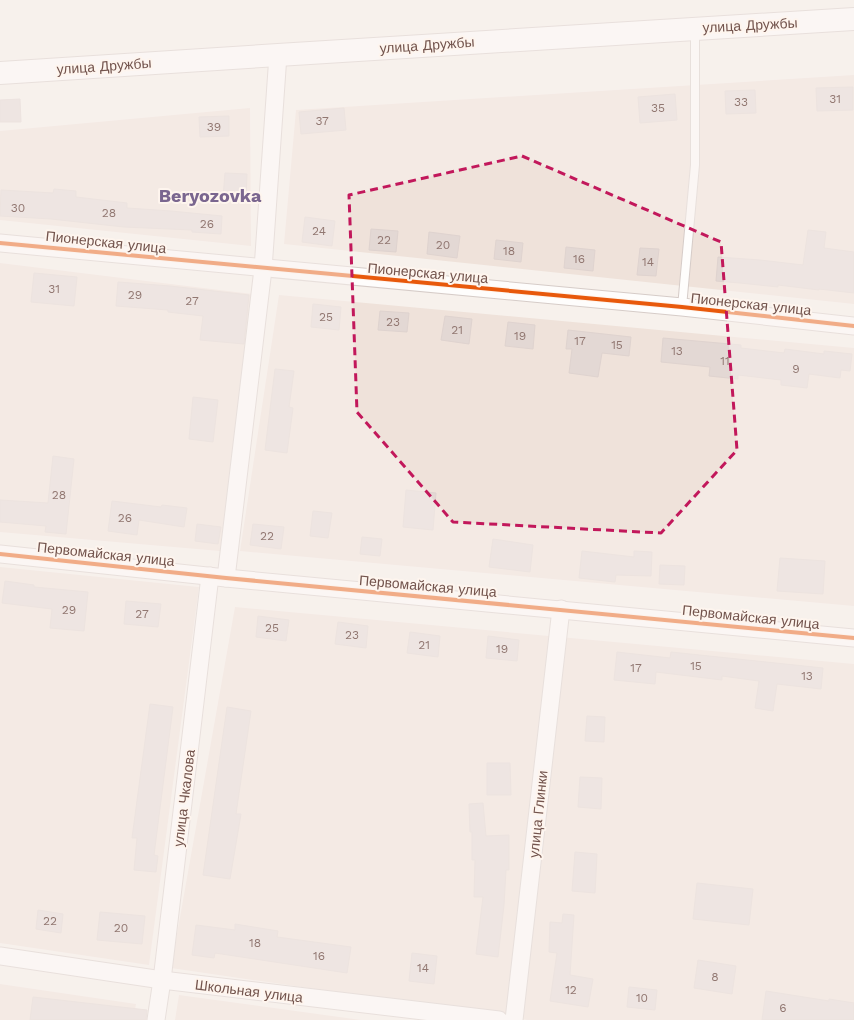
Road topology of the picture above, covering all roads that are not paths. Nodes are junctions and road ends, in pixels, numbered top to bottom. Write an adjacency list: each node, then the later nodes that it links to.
1 (854, 19): 2 (main road, улица Дружбы)
2 (695, 29): 3 (main road, улица Дружбы); 7 (lane)
3 (278, 54): 4 (main road, улица Дружбы); 6 (street, улица Чкалова)
4 (0, 73)
5 (0, 243): 6 (street, Пионерская улица)
6 (263, 269): 7 (street, Пионерская улица); 10 (street, улица Чкалова)
7 (682, 307): 8 (street, Пионерская улица)
8 (854, 326)
9 (0, 554): 10 (street, Первомайская улица)
10 (218, 577): 11 (street, Первомайская улица); 14 (street, улица Чкалова)
11 (561, 609): 12 (street, Первомайская улица); 17 (street, улица Глинки)
12 (854, 638)
13 (0, 956): 14 (street, Школьная улица)
14 (162, 980): 15 (street, улица Чкалова); 16 (street, Школьная улица)
15 (156, 1020)
16 (499, 1020)
17 (514, 1020)

